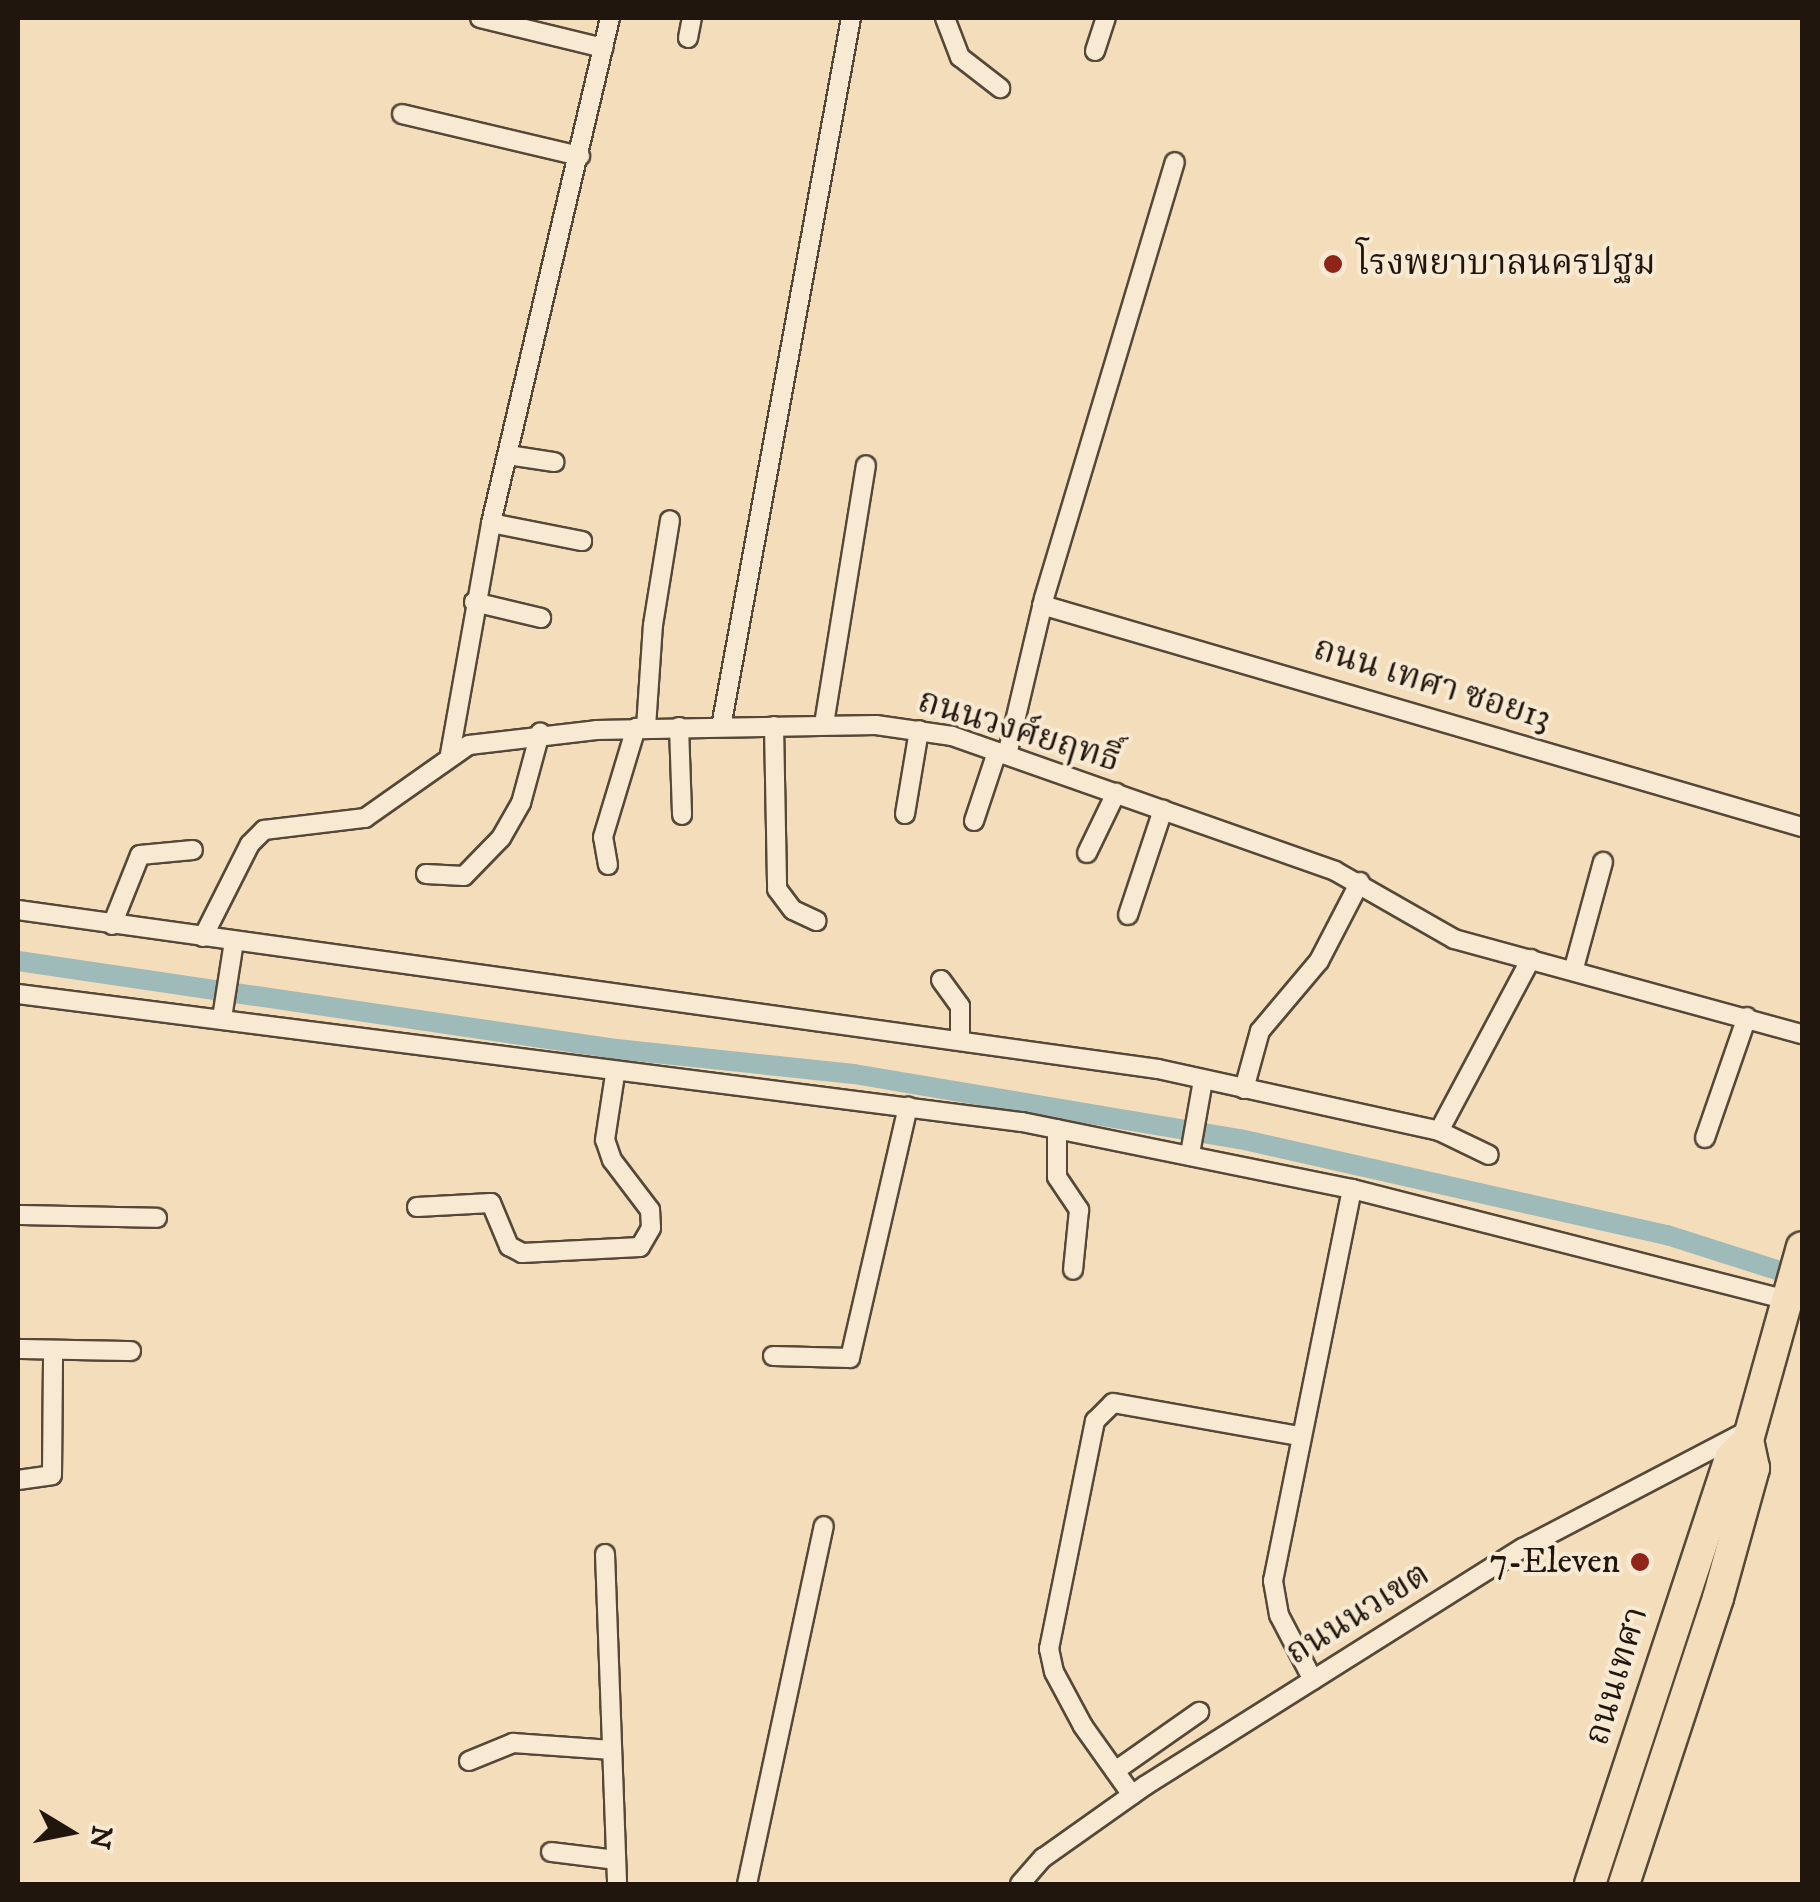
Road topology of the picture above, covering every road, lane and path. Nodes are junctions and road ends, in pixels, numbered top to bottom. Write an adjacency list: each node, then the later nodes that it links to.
1 (480, 18): 8 (street)
2 (610, 18): 8 (street)
3 (692, 18): 7 (street)
4 (851, 18): 25 (street)
5 (944, 18): 10 (street)
6 (1106, 18): 9 (street)
7 (688, 38)
8 (603, 48): 12 (street)
9 (1095, 51)
10 (1000, 88)
11 (402, 114): 12 (street)
12 (580, 156): 14 (street)
13 (1175, 162): 21 (street)
14 (508, 455): 15 (street); 18 (street)
15 (554, 462)
16 (866, 465): 23 (street)
17 (670, 520): 26 (street)
18 (491, 522): 19 (street); 20 (street)
19 (582, 541)
20 (474, 602): 22 (street); 31 (street)
21 (1042, 606): 30 (street); 37 (street, ถนน เทศา ซอย13)
22 (541, 618)
23 (824, 724): 24 (street, ถนนวงศ์ยฤทธิ์); 28 (street, ถนนวงศ์ยฤทธิ์)
24 (774, 726): 25 (street, ถนนวงศ์ยฤทธิ์); 46 (street)
25 (721, 727): 27 (street, ถนนวงศ์ยฤทธิ์)
26 (641, 728): 27 (street, ถนนวงศ์ยฤทธิ์); 29 (street, ถนนวงศ์ยฤทธิ์); 41 (street)
27 (679, 728): 35 (street)
28 (920, 730): 30 (street, ถนนวงศ์ยฤทธิ์); 34 (street)
29 (540, 733): 31 (street, ถนนวงศ์ยฤทธิ์); 42 (street)
30 (1002, 753): 32 (street, ถนนวงศ์ยฤทธิ์); 36 (street)
31 (450, 754): 48 (street, ถนนวงศ์ยฤทธิ์)
32 (1116, 793): 33 (street, ถนนวงศ์ยฤทธิ์); 39 (street)
33 (1163, 810): 43 (street, ถนนวงศ์ยฤทธิ์); 45 (street)
34 (905, 814)
35 (682, 815)
36 (974, 821)
37 (1802, 827)
38 (193, 850): 47 (street)
39 (1087, 853)
40 (1604, 862): 51 (street)
41 (608, 866)
42 (426, 874)
43 (1360, 882): 50 (street, ถนนวงศ์ยฤทธิ์); 60 (street)
44 (18, 910): 47 (street)
45 (1128, 915)
46 (817, 920)
47 (112, 924): 48 (street)
48 (203, 937): 49 (street)
49 (232, 951): 54 (street); 57 (street)
50 (1530, 959): 51 (street, ถนนวงศ์ยฤทธิ์); 63 (street)
51 (1574, 968): 55 (street, ถนนวงศ์ยฤทธิ์)
52 (941, 980): 57 (street)
53 (18, 994): 54 (street)
54 (223, 1010): 58 (street)
55 (1747, 1018): 56 (street, ถนนวงศ์ยฤทธิ์); 64 (street)
56 (1802, 1034)
57 (960, 1040): 59 (street)
58 (616, 1074): 61 (street); 68 (street)
59 (1203, 1080): 60 (street); 65 (street)
60 (1244, 1089): 63 (street)
61 (908, 1107): 62 (street); 77 (street)
62 (1057, 1128): 65 (street); 72 (street)
63 (1439, 1131): 66 (street)
64 (1704, 1138)
65 (1191, 1151): 67 (street)
66 (1489, 1155)
67 (1352, 1189): 73 (street); 79 (street)
68 (417, 1207)
69 (18, 1215): 70 (street)
70 (157, 1218)
71 (1802, 1247): 73 (main road, ถนนเทศา)
72 (1073, 1270)
73 (1790, 1291): 78 (main road, ถนนเทศา)
74 (18, 1349): 75 (street)
75 (53, 1350): 76 (street); 80 (street)
76 (131, 1350)
77 (773, 1356)
78 (1750, 1434): 83 (street, ถนนนวเขต); 94 (main road, ถนนเทศา); 95 (main road, ถนนเทศา)
79 (1298, 1436): 83 (street); 87 (street)
80 (18, 1480)
81 (824, 1526): 93 (street)
82 (605, 1554): 85 (street)
83 (1314, 1680): 88 (street, ถนนนวเขต)
84 (1199, 1712): 87 (street)
85 (612, 1750): 86 (street); 90 (street)
86 (469, 1762)
87 (1115, 1770): 88 (street)
88 (1132, 1795): 91 (street, ถนนนวเขต)
89 (551, 1852): 90 (street)
90 (616, 1860): 92 (street)
91 (1026, 1883)
92 (617, 1884)
93 (747, 1884)
94 (1590, 1884)
95 (1624, 1884)

